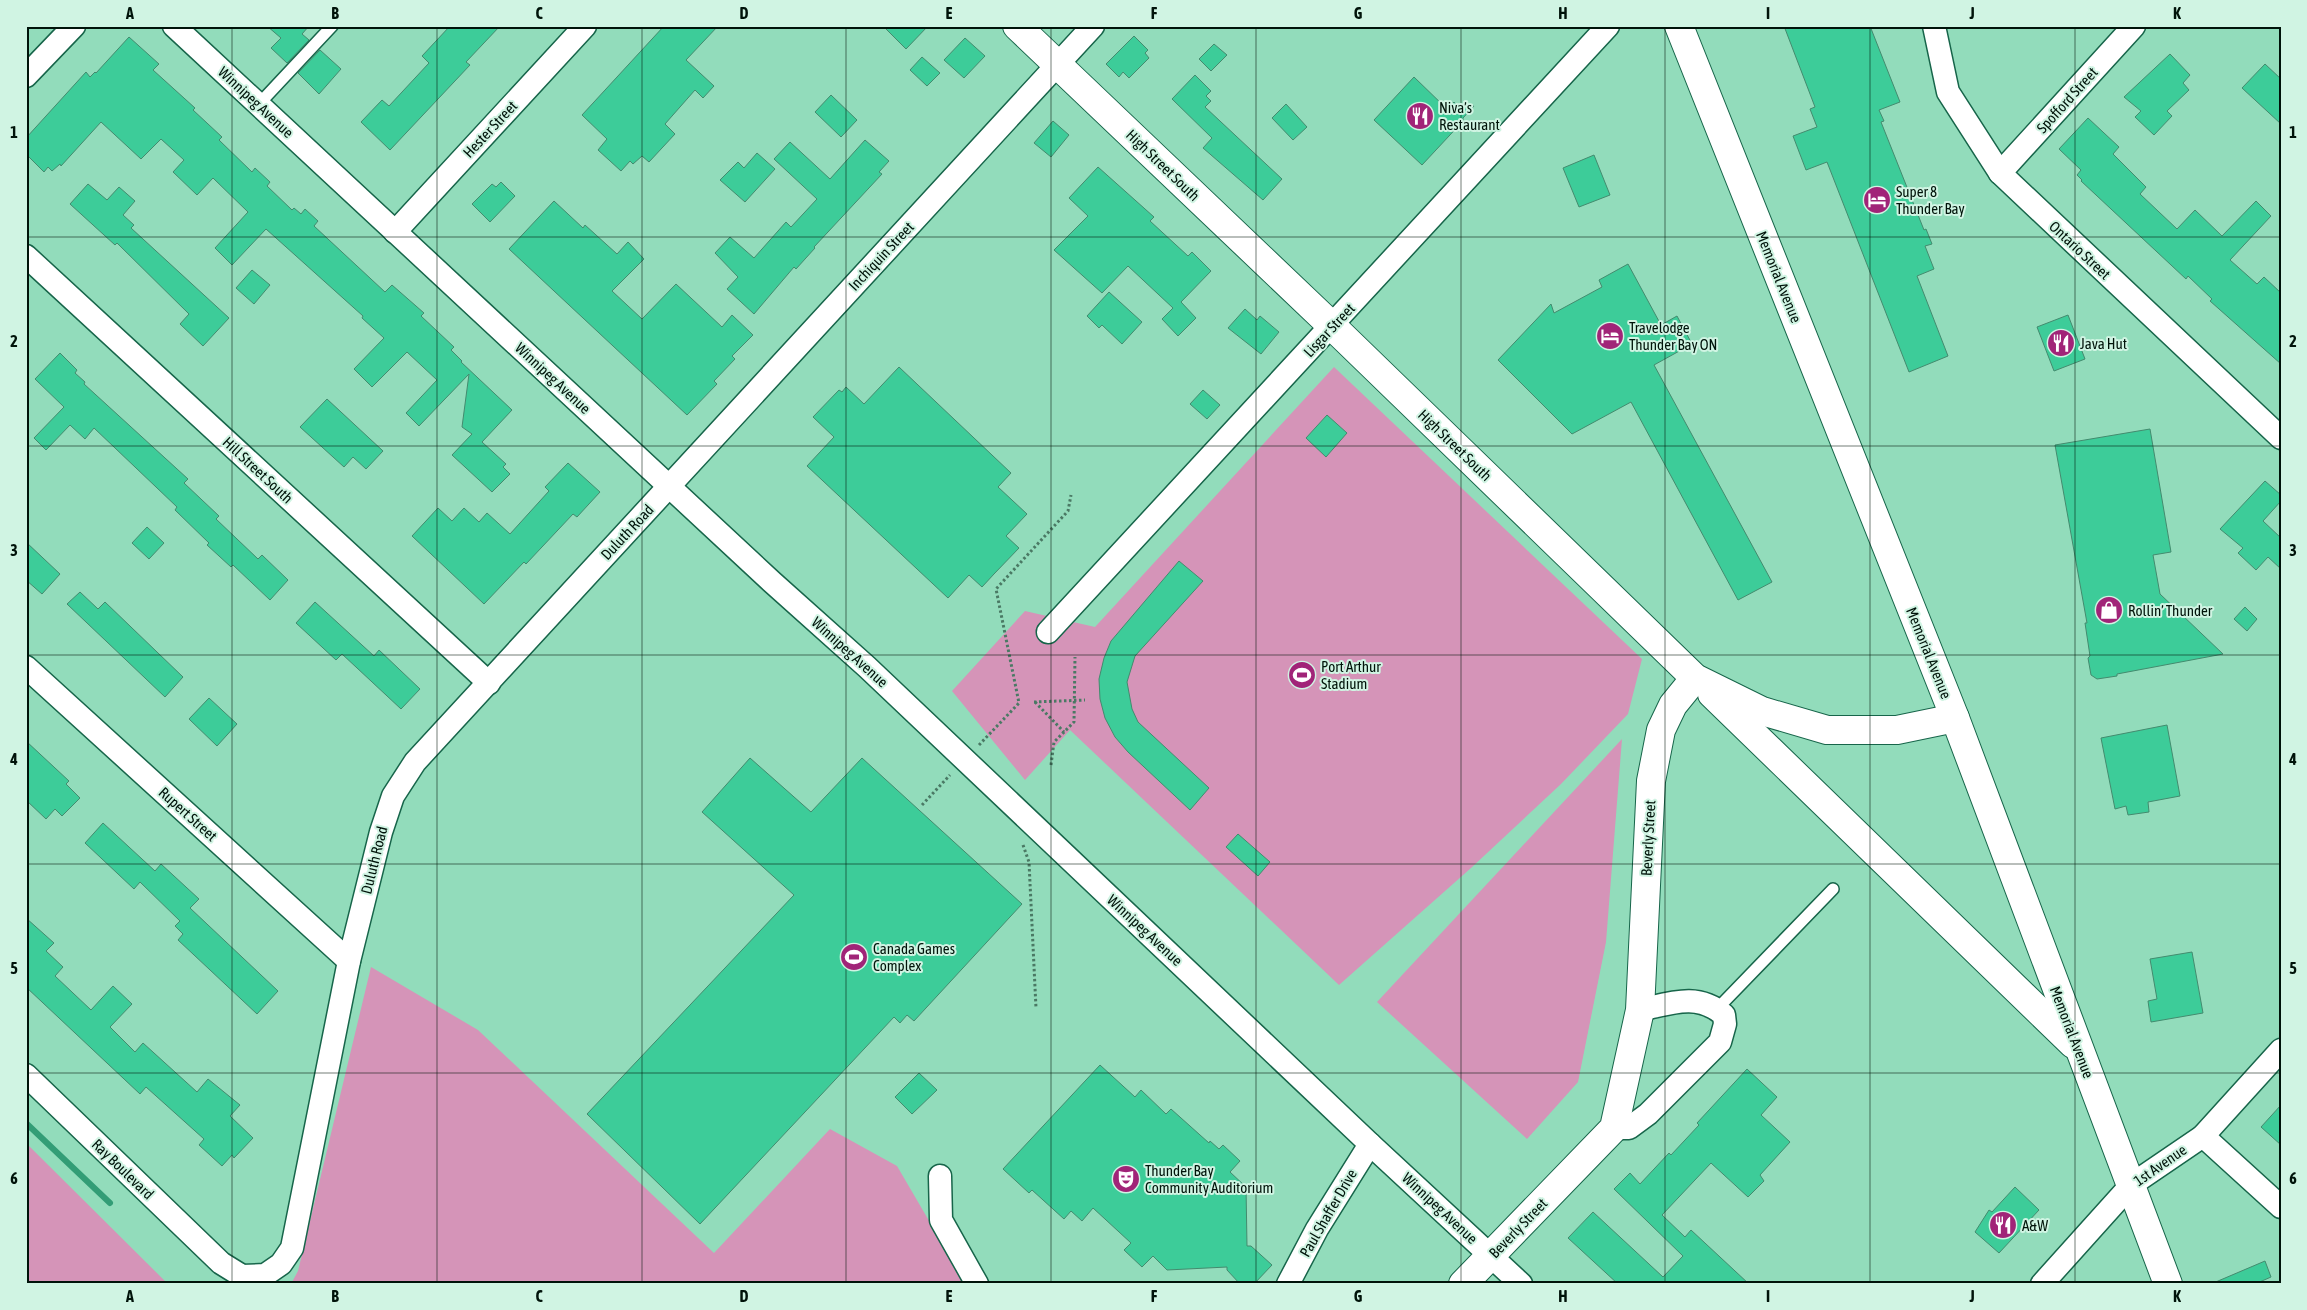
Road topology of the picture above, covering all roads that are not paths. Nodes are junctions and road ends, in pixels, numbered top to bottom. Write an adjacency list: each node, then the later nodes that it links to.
1 (74, 26): 12 (street)
2 (174, 26): 13 (street, Winnipeg Avenue)
3 (332, 26): 13 (lane)
4 (585, 26): 15 (street, Hester Street)
5 (1017, 26): 11 (street, High Street South)
6 (1093, 26): 11 (street, Inchiquin Street)
7 (1608, 26): 17 (street, Lisgar Street)
8 (1679, 26): 24 (street, Memorial Avenue)
9 (1934, 26): 14 (street, Ontario Street)
10 (2134, 26): 14 (street, Spofford Street)
11 (1058, 64): 17 (street, High Street South); 19 (street, Inchiquin Street)
12 (26, 76)
13 (259, 104): 15 (street, Winnipeg Avenue)
14 (2000, 173): 18 (street, Ontario Street)
15 (394, 232): 19 (street, Winnipeg Avenue)
16 (26, 256): 23 (street, Hill Street South)
17 (1332, 326): 20 (street, Lisgar Street); 22 (street, High Street South)
18 (2281, 438)
19 (670, 486): 23 (street, Duluth Road); 34 (street, Winnipeg Avenue)
20 (1048, 632)
21 (26, 668): 26 (street, Rupert Street)
22 (1695, 678): 24 (street, High Street South); 28 (street, Beverly Street); 29 (street)
23 (489, 683): 26 (street, Duluth Road)
24 (1955, 718): 29 (street, Memorial Avenue)
25 (1833, 889): 27 (lane)
26 (349, 961): 39 (street, Duluth Road)
27 (1717, 1009): 28 (street); 32 (street)
28 (1640, 1010): 32 (street, Beverly Street)
29 (2078, 1048): 36 (street, Memorial Avenue)
30 (2281, 1050): 33 (street, 1st Avenue)
31 (26, 1075): 39 (street, Ray Boulevard)
32 (1614, 1128): 38 (street, Beverly Street)
33 (2203, 1136): 36 (street, 1st Avenue); 37 (street)
34 (1370, 1144): 38 (street, Winnipeg Avenue); 41 (street, Paul Shaffer Drive)
35 (940, 1176): 40 (street)
36 (2131, 1185): 44 (street, 1st Avenue); 45 (street, Memorial Avenue)
37 (2281, 1207)
38 (1491, 1255): 42 (street, Beverly Street); 43 (street, Winnipeg Avenue)
39 (220, 1263)
40 (977, 1284)
41 (1288, 1284)
42 (1463, 1284)
43 (1521, 1284)
44 (2042, 1284)
45 (2168, 1284)

